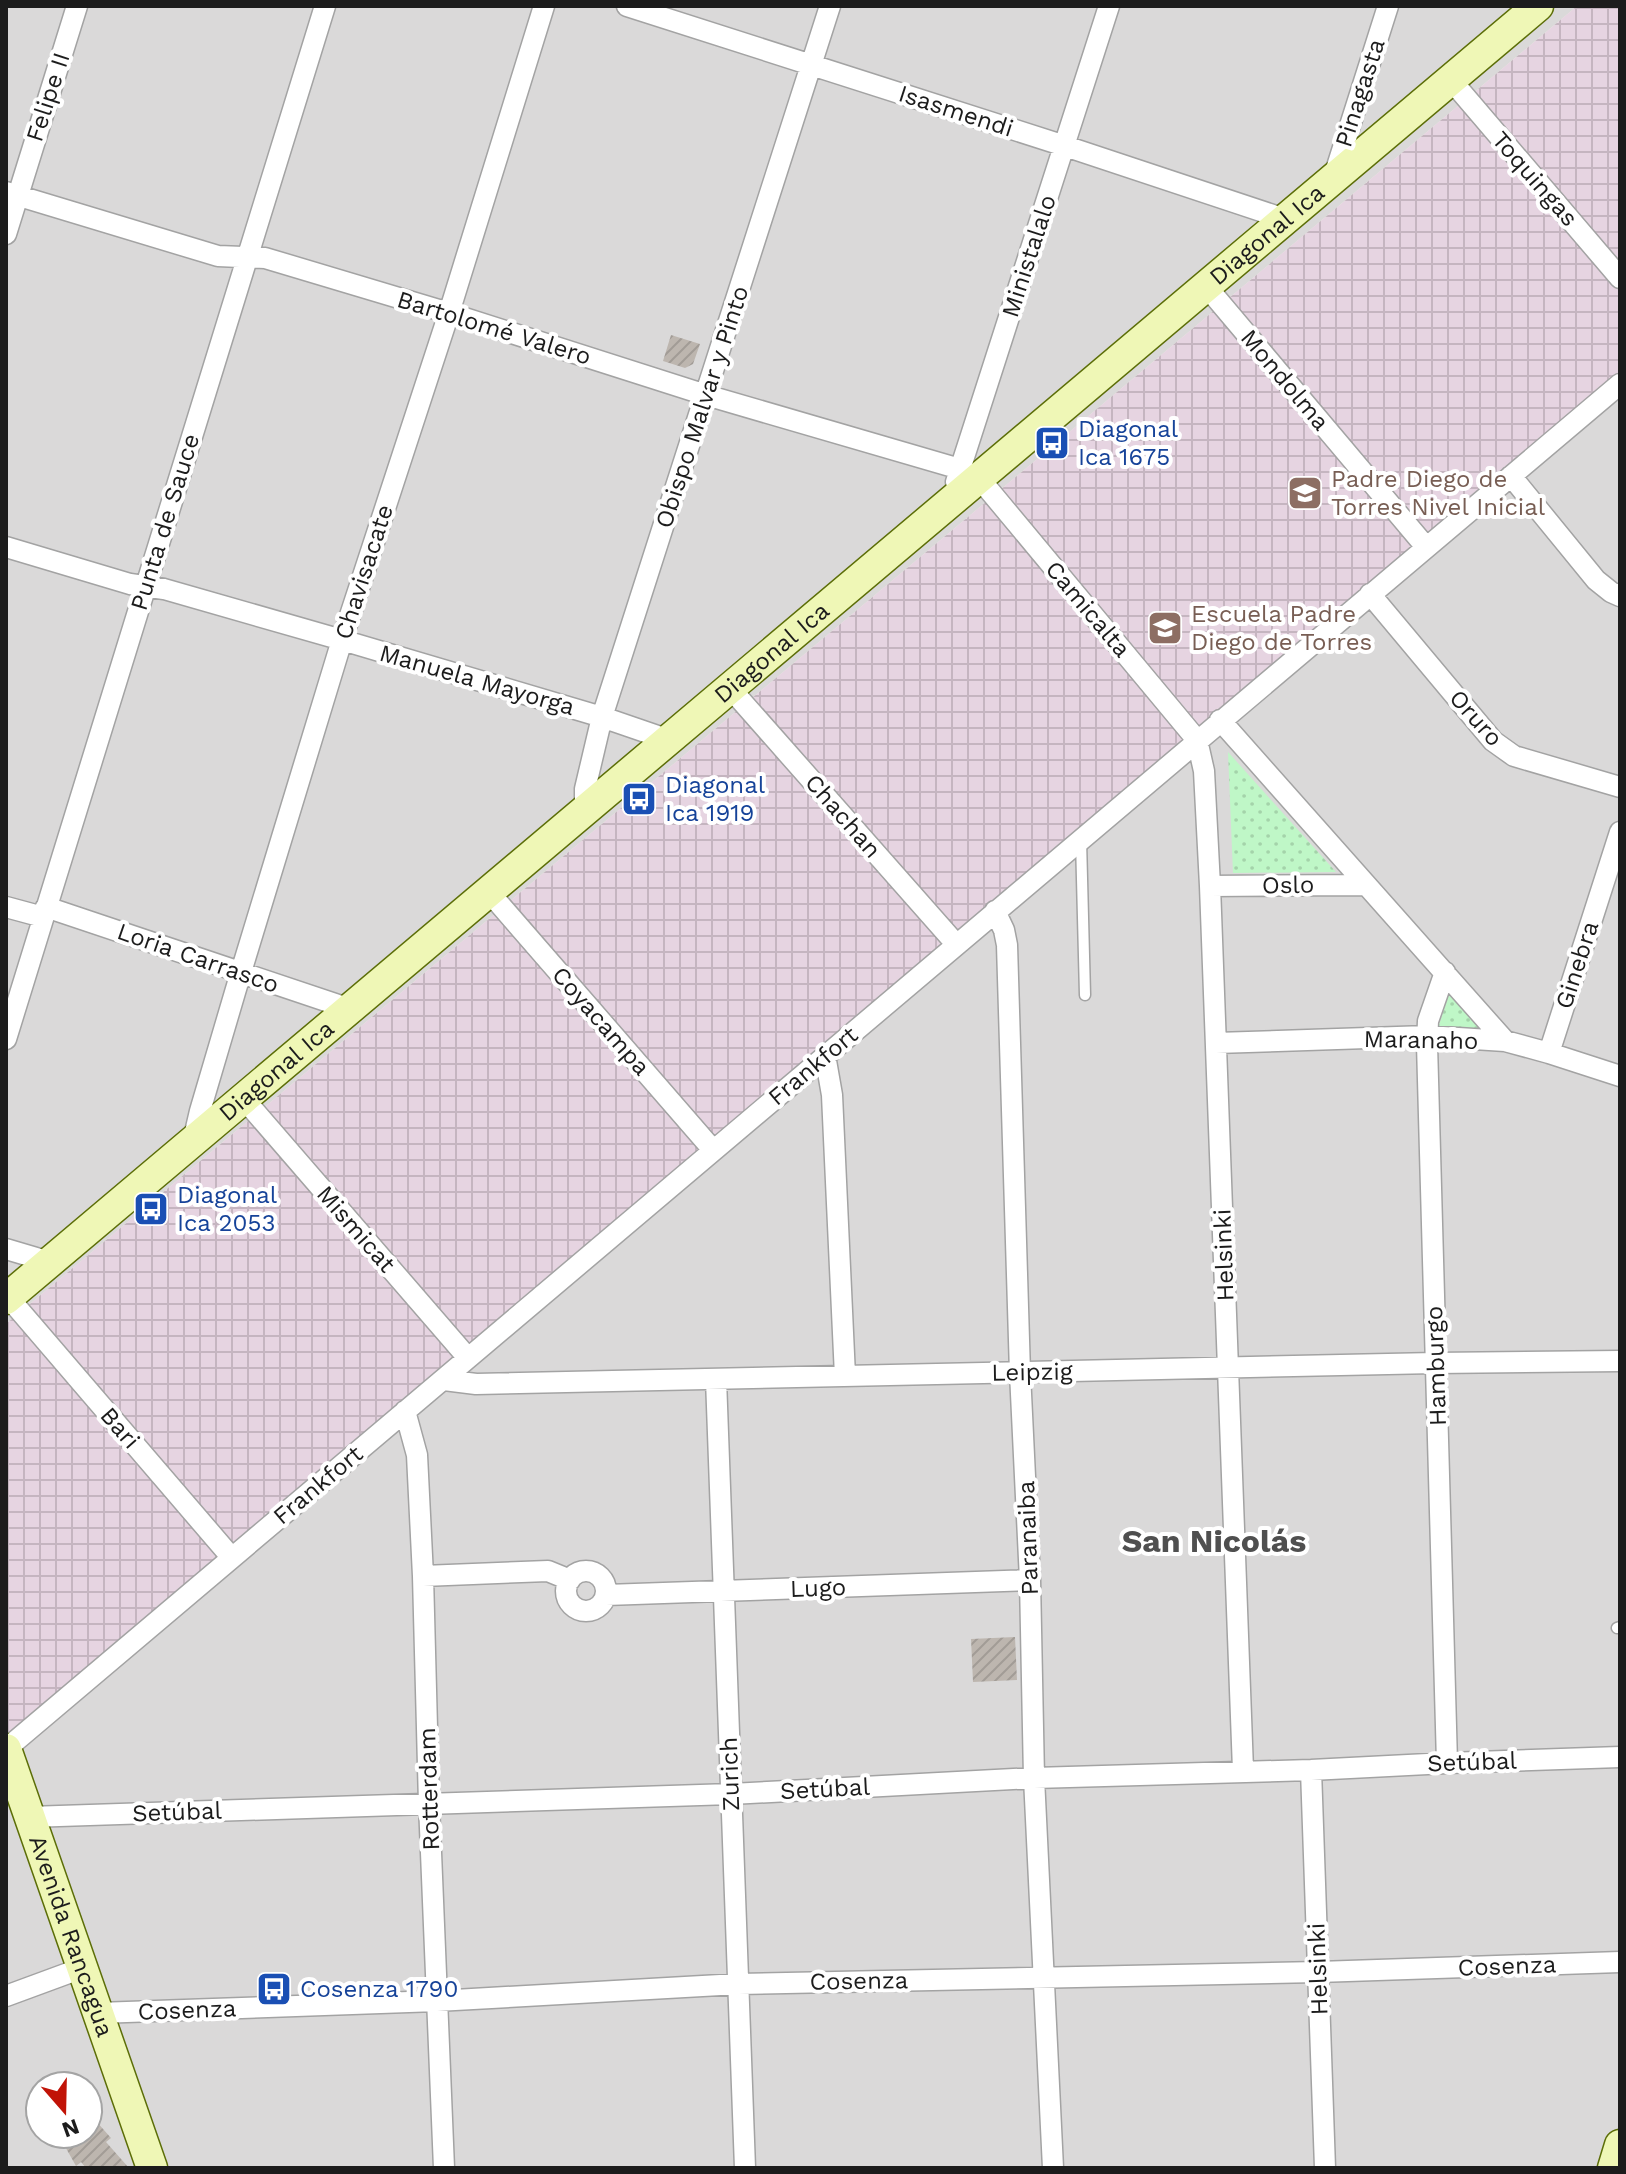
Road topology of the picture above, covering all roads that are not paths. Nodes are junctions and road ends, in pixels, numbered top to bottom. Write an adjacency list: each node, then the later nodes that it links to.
1 (77, 6): 13 (street, Felipe II)
2 (325, 6): 16 (street, Punta de Sauce)
3 (544, 6): 19 (street, Chavisacate)
4 (627, 6): 9 (street, Isasmendi)
5 (830, 6): 9 (street, Obispo Malvar y Pinto)
6 (1109, 6): 11 (street, Ministalalo)
7 (1388, 6): 12 (street, Pinagasta)
8 (1538, 6): 10 (main road, Diagonal Ica)
9 (812, 65): 11 (street, Isasmendi); 21 (street, Obispo Malvar y Pinto)
10 (1451, 80): 12 (main road, Diagonal Ica); 17 (street, Toquingas)
11 (1065, 146): 14 (street, Isasmendi); 22 (street, Ministalalo)
12 (1332, 180): 14 (main road, Diagonal Ica)
13 (12, 193): 15 (street, Felipe II); 16 (street, Bartolomé Valero)
14 (1285, 219): 18 (main road, Diagonal Ica)
15 (6, 234)
16 (247, 258): 19 (street, Bartolomé Valero); 26 (street, Punta de Sauce)
17 (1620, 278)
18 (1206, 286): 22 (main road, Diagonal Ica); 25 (street, Mondolma)
19 (449, 313): 21 (street, Bartolomé Valero); 29 (street, Chavisacate)
20 (1620, 384): 23 (street, Frankfort)
21 (706, 395): 22 (street, Bartolomé Valero); 31 (street, Obispo Malvar y Pinto)
22 (970, 474): 30 (main road, Diagonal Ica); 34 (street, Camicalta)
23 (1511, 476): 25 (street, Frankfort); 28 (street)
24 (6, 547): 26 (street, Manuela Mayorga)
25 (1426, 547): 27 (street, Frankfort)
26 (145, 586): 29 (street, Manuela Mayorga); 44 (street, Punta de Sauce)
27 (1370, 594): 32 (street, Frankfort); 35 (street, Oruro)
28 (1620, 596)
29 (342, 640): 31 (street, Manuela Mayorga); 46 (street, Chavisacate)
30 (730, 688): 33 (main road, Diagonal Ica); 45 (street, Chachan)
31 (602, 717): 33 (street, Manuela Mayorga); 36 (street, Obispo Malvar y Pinto)
32 (1220, 720): 34 (street, Frankfort); 39 (street)
33 (669, 740): 36 (main road, Diagonal Ica)
34 (1197, 740): 38 (street, Frankfort); 40 (street, Helsinki)
35 (1620, 787)
36 (585, 811): 41 (main road, Diagonal Ica)
37 (1620, 832): 54 (street, Ginebra)
38 (1081, 838): 43 (street, Frankfort); 48 (lane)
39 (1366, 885): 40 (street, Oslo); 47 (street)
40 (1210, 886): 53 (street, Helsinki)
41 (489, 892): 49 (main road, Diagonal Ica); 59 (street, Coyacampa)
42 (6, 907): 44 (street, Loria Carrasco)
43 (995, 911): 45 (street, Frankfort); 67 (street, Paranaiba)
44 (44, 912): 46 (street, Loria Carrasco); 51 (street, Punta de Sauce)
45 (956, 944): 55 (street, Frankfort)
46 (241, 972): 49 (street, Loria Carrasco); 58 (street, Chavisacate)
47 (1445, 972): 50 (street, Hamburgo); 52 (street)
48 (1085, 995)
49 (350, 1009): 57 (main road, Diagonal Ica)
50 (1427, 1036): 52 (street, Maranaho); 53 (street, Maranaho); 65 (street, Hamburgo)
51 (6, 1039)
52 (1505, 1041): 54 (street, Maranaho)
53 (1216, 1043): 66 (street, Helsinki)
54 (1549, 1053): 56 (street, Maranaho)
55 (825, 1055): 59 (street, Frankfort); 68 (street)
56 (1620, 1076)
57 (244, 1099): 58 (main road, Diagonal Ica); 63 (street, Mismicat)
58 (193, 1141): 61 (main road, Diagonal Ica)
59 (713, 1150): 63 (street, Frankfort)
60 (6, 1249): 61 (street)
61 (50, 1262): 62 (main road, Diagonal Ica)
62 (7, 1298): 72 (street, Bari)
63 (468, 1358): 70 (street, Frankfort)
64 (1620, 1361): 65 (street, Leipzig)
65 (1435, 1363): 66 (street, Leipzig); 80 (street, Hamburgo)
66 (1228, 1368): 67 (street, Leipzig); 81 (street, Helsinki)
67 (1020, 1373): 68 (street, Leipzig); 75 (street, Paranaiba)
68 (845, 1376): 69 (street, Leipzig)
69 (716, 1379): 70 (street, Leipzig); 76 (street, Zurich)
70 (444, 1380): 71 (street, Frankfort)
71 (405, 1411): 72 (street, Frankfort); 73 (street, Rotterdam)
72 (232, 1558): 79 (street, Frankfort)
73 (423, 1576): 74 (street); 85 (street, Rotterdam)
74 (570, 1580): 77 (street); 77 (street, Lugo)
75 (1030, 1580): 76 (street, Lugo); 83 (street, Paranaiba)
76 (724, 1591): 77 (street, Lugo); 84 (street, Zurich)
77 (606, 1595)
78 (1620, 1757): 80 (street, Setúbal)
79 (8, 1761): 86 (main road, Avenida Rancagua)
80 (1447, 1763): 82 (street, Setúbal)
81 (1243, 1770): 82 (street, Setúbal); 83 (street, Setúbal)
82 (1311, 1770): 89 (street, Helsinki)
83 (1034, 1778): 84 (street, Setúbal); 90 (street, Paranaiba)
84 (731, 1794): 85 (street, Setúbal); 91 (street, Zurich)
85 (429, 1804): 86 (street, Setúbal); 93 (street, Rotterdam)
86 (29, 1817): 88 (main road, Avenida Rancagua)
87 (1620, 1962): 89 (street, Cosenza)
88 (82, 1968): 92 (street); 94 (main road, Avenida Rancagua)
89 (1318, 1972): 90 (street, Cosenza); 100 (street, Helsinki)
90 (1044, 1977): 91 (street, Cosenza); 99 (street, Paranaiba)
91 (738, 1984): 93 (street, Cosenza); 98 (street, Zurich)
92 (6, 1996)
93 (437, 2001): 94 (street, Cosenza); 97 (street, Rotterdam)
94 (98, 2013): 96 (main road, Avenida Rancagua)
95 (1620, 2145): 101 (main road)
96 (152, 2168)
97 (444, 2168)
98 (745, 2168)
99 (1053, 2168)
100 (1325, 2168)
101 (1613, 2168)

